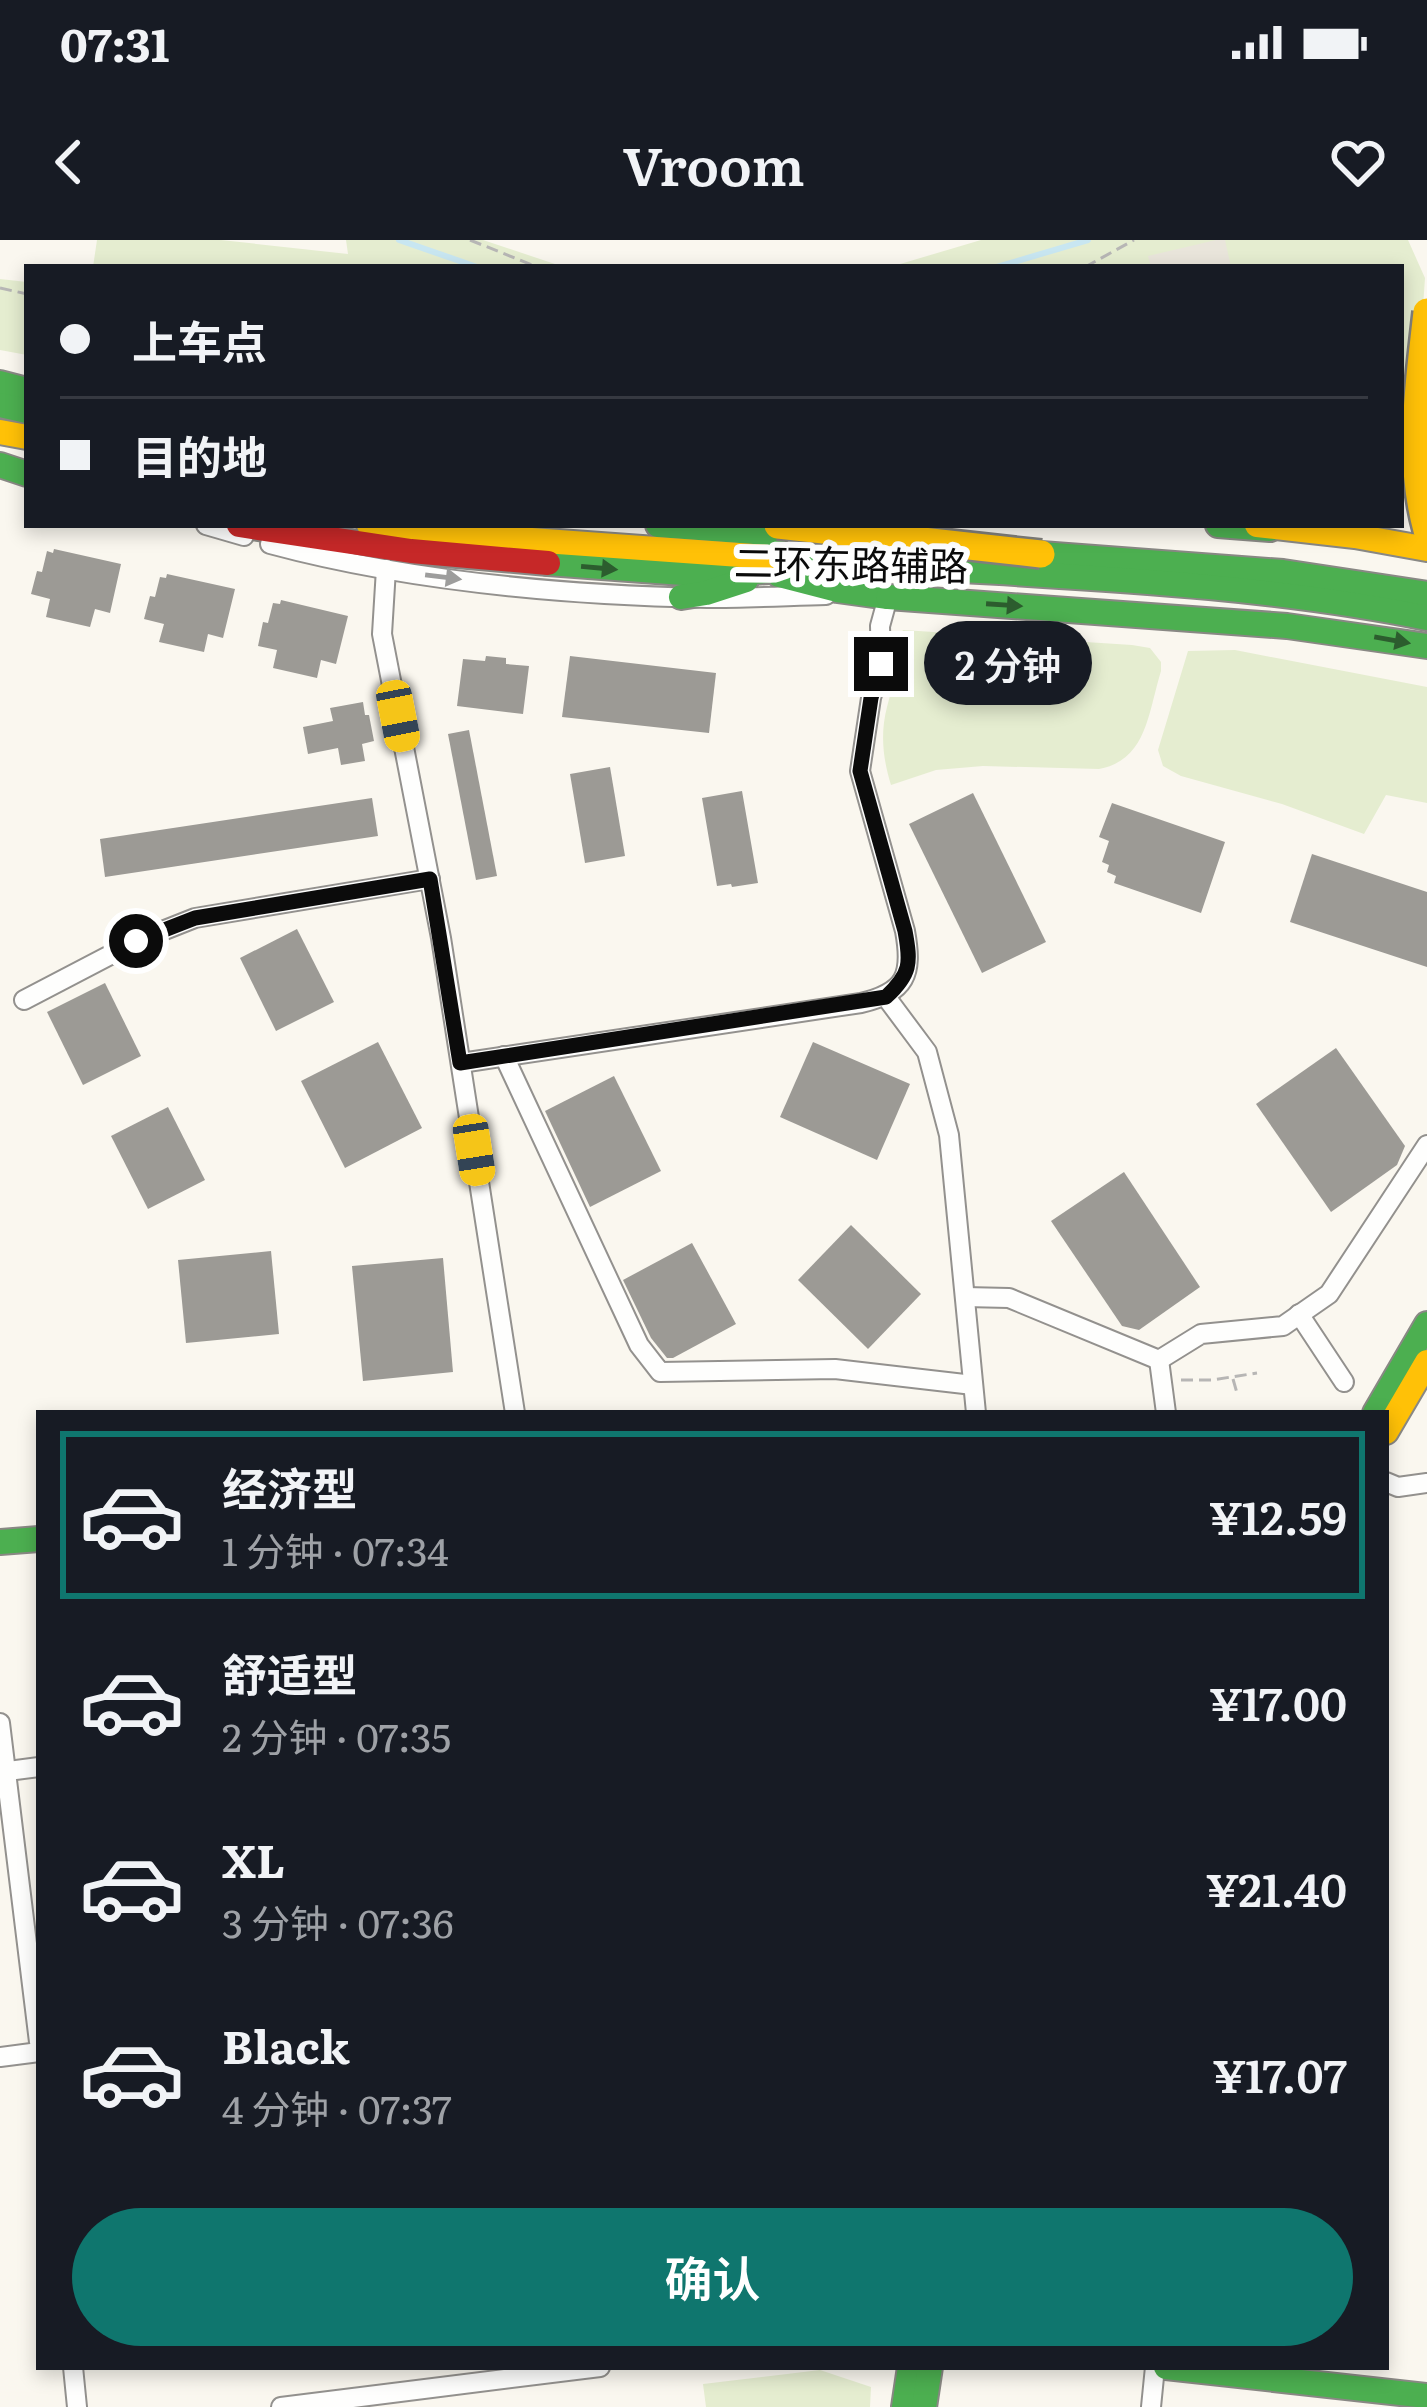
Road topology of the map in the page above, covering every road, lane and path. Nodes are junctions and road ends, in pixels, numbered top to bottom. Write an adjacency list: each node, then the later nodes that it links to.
1 (470, 240): 3 (path)
2 (1134, 240): 4 (path)
3 (530, 264)
4 (1090, 264)
5 (1427, 312): 13 (main road, bridge)
6 (216, 528): 17 (street, 二环东路辅路)
7 (256, 528): 18 (main road, one-way to 18)
8 (397, 528): 15 (main road)
9 (683, 528): 16 (main road)
10 (805, 528): 19 (main road, bridge)
11 (1252, 528): 14 (main road)
12 (1283, 528): 14 (main road)
13 (1427, 530)
14 (1427, 549)
15 (688, 551): 16 (main road); 18 (main road)
16 (890, 553): 18 (main road); 19 (main road, bridge); 22 (main road)
17 (386, 568): 20 (street, 二环东路辅路, one-way to 20); 24 (street)
18 (771, 572): 20 (main road); 21 (main road)
19 (1427, 594)
20 (681, 597): 21 (street, 二环东路辅路)
21 (887, 597): 23 (main road, 二环东路辅路, one-way to 23); 25 (street)
22 (1427, 618)
23 (1427, 646)
24 (430, 879): 26 (street); 28 (street)
25 (886, 997): 27 (street); 30 (street)
26 (24, 1000)
27 (504, 1056): 28 (street); 39 (street)
28 (460, 1063): 41 (street)
29 (1427, 1144): 31 (street)
30 (965, 1298): 33 (street); 39 (street)
31 (1299, 1314): 33 (street); 38 (street)
32 (1427, 1324): 45 (main road)
33 (1159, 1360): 37 (street)
34 (1427, 1362): 46 (main road)
35 (1257, 1373): 36 (path)
36 (1233, 1377): 37 (path); 40 (path)
37 (1162, 1381): 43 (street)
38 (1344, 1382)
39 (973, 1384): 42 (street)
40 (1237, 1393)
41 (515, 1410)
42 (976, 1410)
43 (1166, 1410)
44 (1427, 1412): 47 (main road)
45 (1389, 1413)
46 (1389, 1416)
47 (1389, 1419)
48 (1389, 1483): 49 (street)
49 (1427, 1483)
50 (36, 1539): 51 (main road)
51 (0, 1542)
52 (0, 1724): 54 (street)
53 (36, 1767): 54 (street)
54 (2, 1772): 55 (street)
55 (36, 2020)
56 (36, 2052): 57 (street)
57 (0, 2057)
58 (73, 2370): 65 (street)
59 (576, 2370): 66 (street)
60 (910, 2370): 67 (main road)
61 (930, 2370): 68 (main road)
62 (1155, 2370): 69 (street)
63 (1193, 2370): 64 (main road)
64 (1427, 2396)
65 (77, 2407)
66 (281, 2407)
67 (904, 2407)
68 (924, 2407)
69 (1151, 2407)

